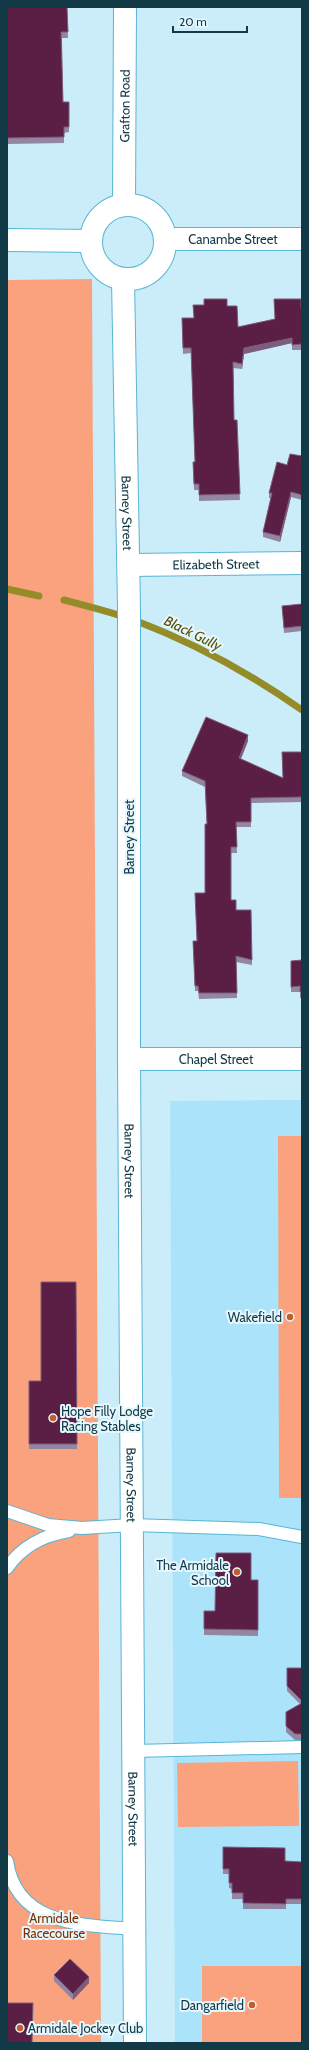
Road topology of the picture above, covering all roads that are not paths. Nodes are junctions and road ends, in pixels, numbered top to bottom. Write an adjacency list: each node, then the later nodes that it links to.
1 (125, 7): 2 (main road, Grafton Road)
2 (124, 205): 3 (main road); 6 (main road)
3 (165, 239): 4 (main road, Canambe Street); 7 (main road)
4 (302, 239)
5 (7, 240): 6 (main road)
6 (91, 241): 7 (main road)
7 (123, 279): 9 (main road, Barney Street)
8 (302, 563): 9 (main road, Elizabeth Street)
9 (129, 565): 11 (main road, Barney Street)
10 (302, 1058): 11 (main road, Chapel Street)
11 (129, 1059): 13 (main road, Barney Street)
12 (7, 1511): 14 (lane)
13 (132, 1525): 14 (lane); 15 (lane); 18 (main road, Barney Street)
14 (82, 1528): 16 (lane)
15 (302, 1537)
16 (7, 1568)
17 (302, 1747): 18 (lane)
18 (133, 1751): 20 (main road, Barney Street)
19 (7, 1861): 20 (lane)
20 (134, 1929): 21 (main road, Barney Street)
21 (135, 2043)

